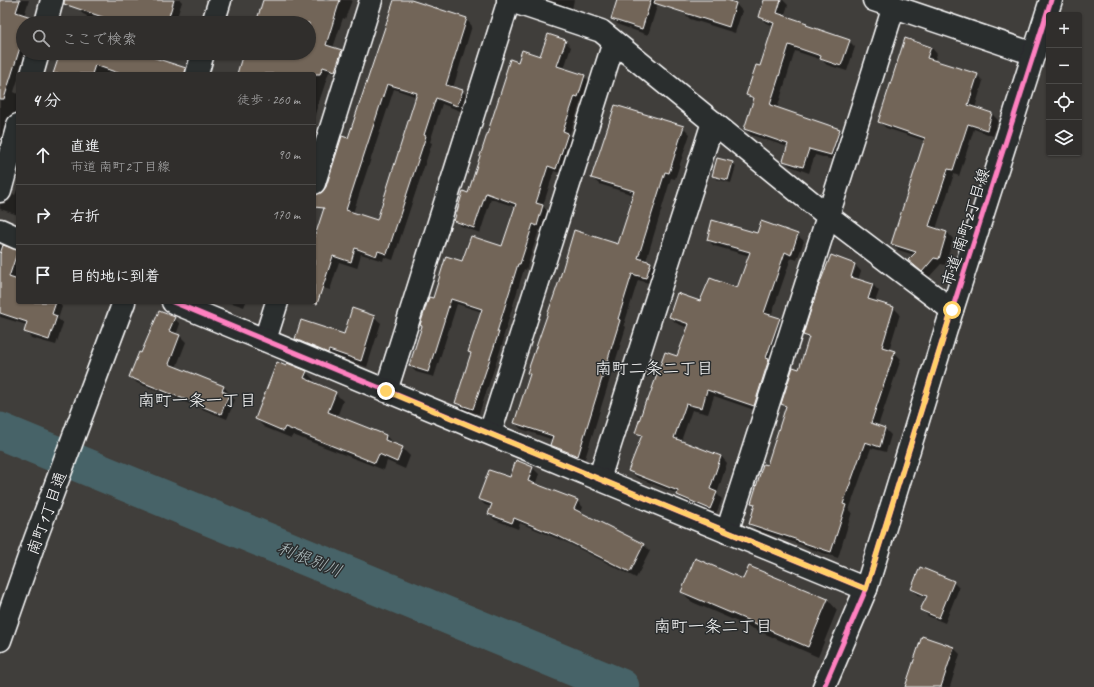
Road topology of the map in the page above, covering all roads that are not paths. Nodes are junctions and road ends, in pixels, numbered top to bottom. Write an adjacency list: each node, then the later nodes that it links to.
1 (52, 0): 7 (street)
2 (220, 0): 8 (street)
3 (371, 0): 17 (street)
4 (508, 0): 9 (street); 27 (street)
5 (1051, 0): 10 (street, 市道 南町2丁目線)
6 (884, 3): 10 (street); 19 (street)
7 (48, 16)
8 (214, 16)
9 (614, 42): 15 (street); 28 (street)
10 (1034, 54): 25 (street, 市道 南町2丁目線)
11 (36, 60): 13 (street)
12 (201, 60): 14 (street)
13 (33, 72)
14 (197, 72)
15 (713, 122): 19 (street); 29 (street)
16 (16, 132): 18 (street)
17 (316, 177)
18 (0, 191)
19 (828, 216): 25 (street); 30 (street)
20 (0, 230): 21 (street)
21 (16, 237)
22 (123, 304): 32 (street, 南町1丁目通)
23 (179, 304): 26 (street)
24 (276, 304): 26 (street)
25 (952, 310): 31 (street, 市道 南町2丁目線)
26 (265, 340): 27 (street)
27 (386, 391): 28 (street)
28 (490, 433): 29 (street)
29 (599, 479): 30 (street)
30 (727, 532): 31 (street)
31 (866, 589): 33 (street, 市道 南町2丁目線)
32 (0, 640)
33 (830, 684)

